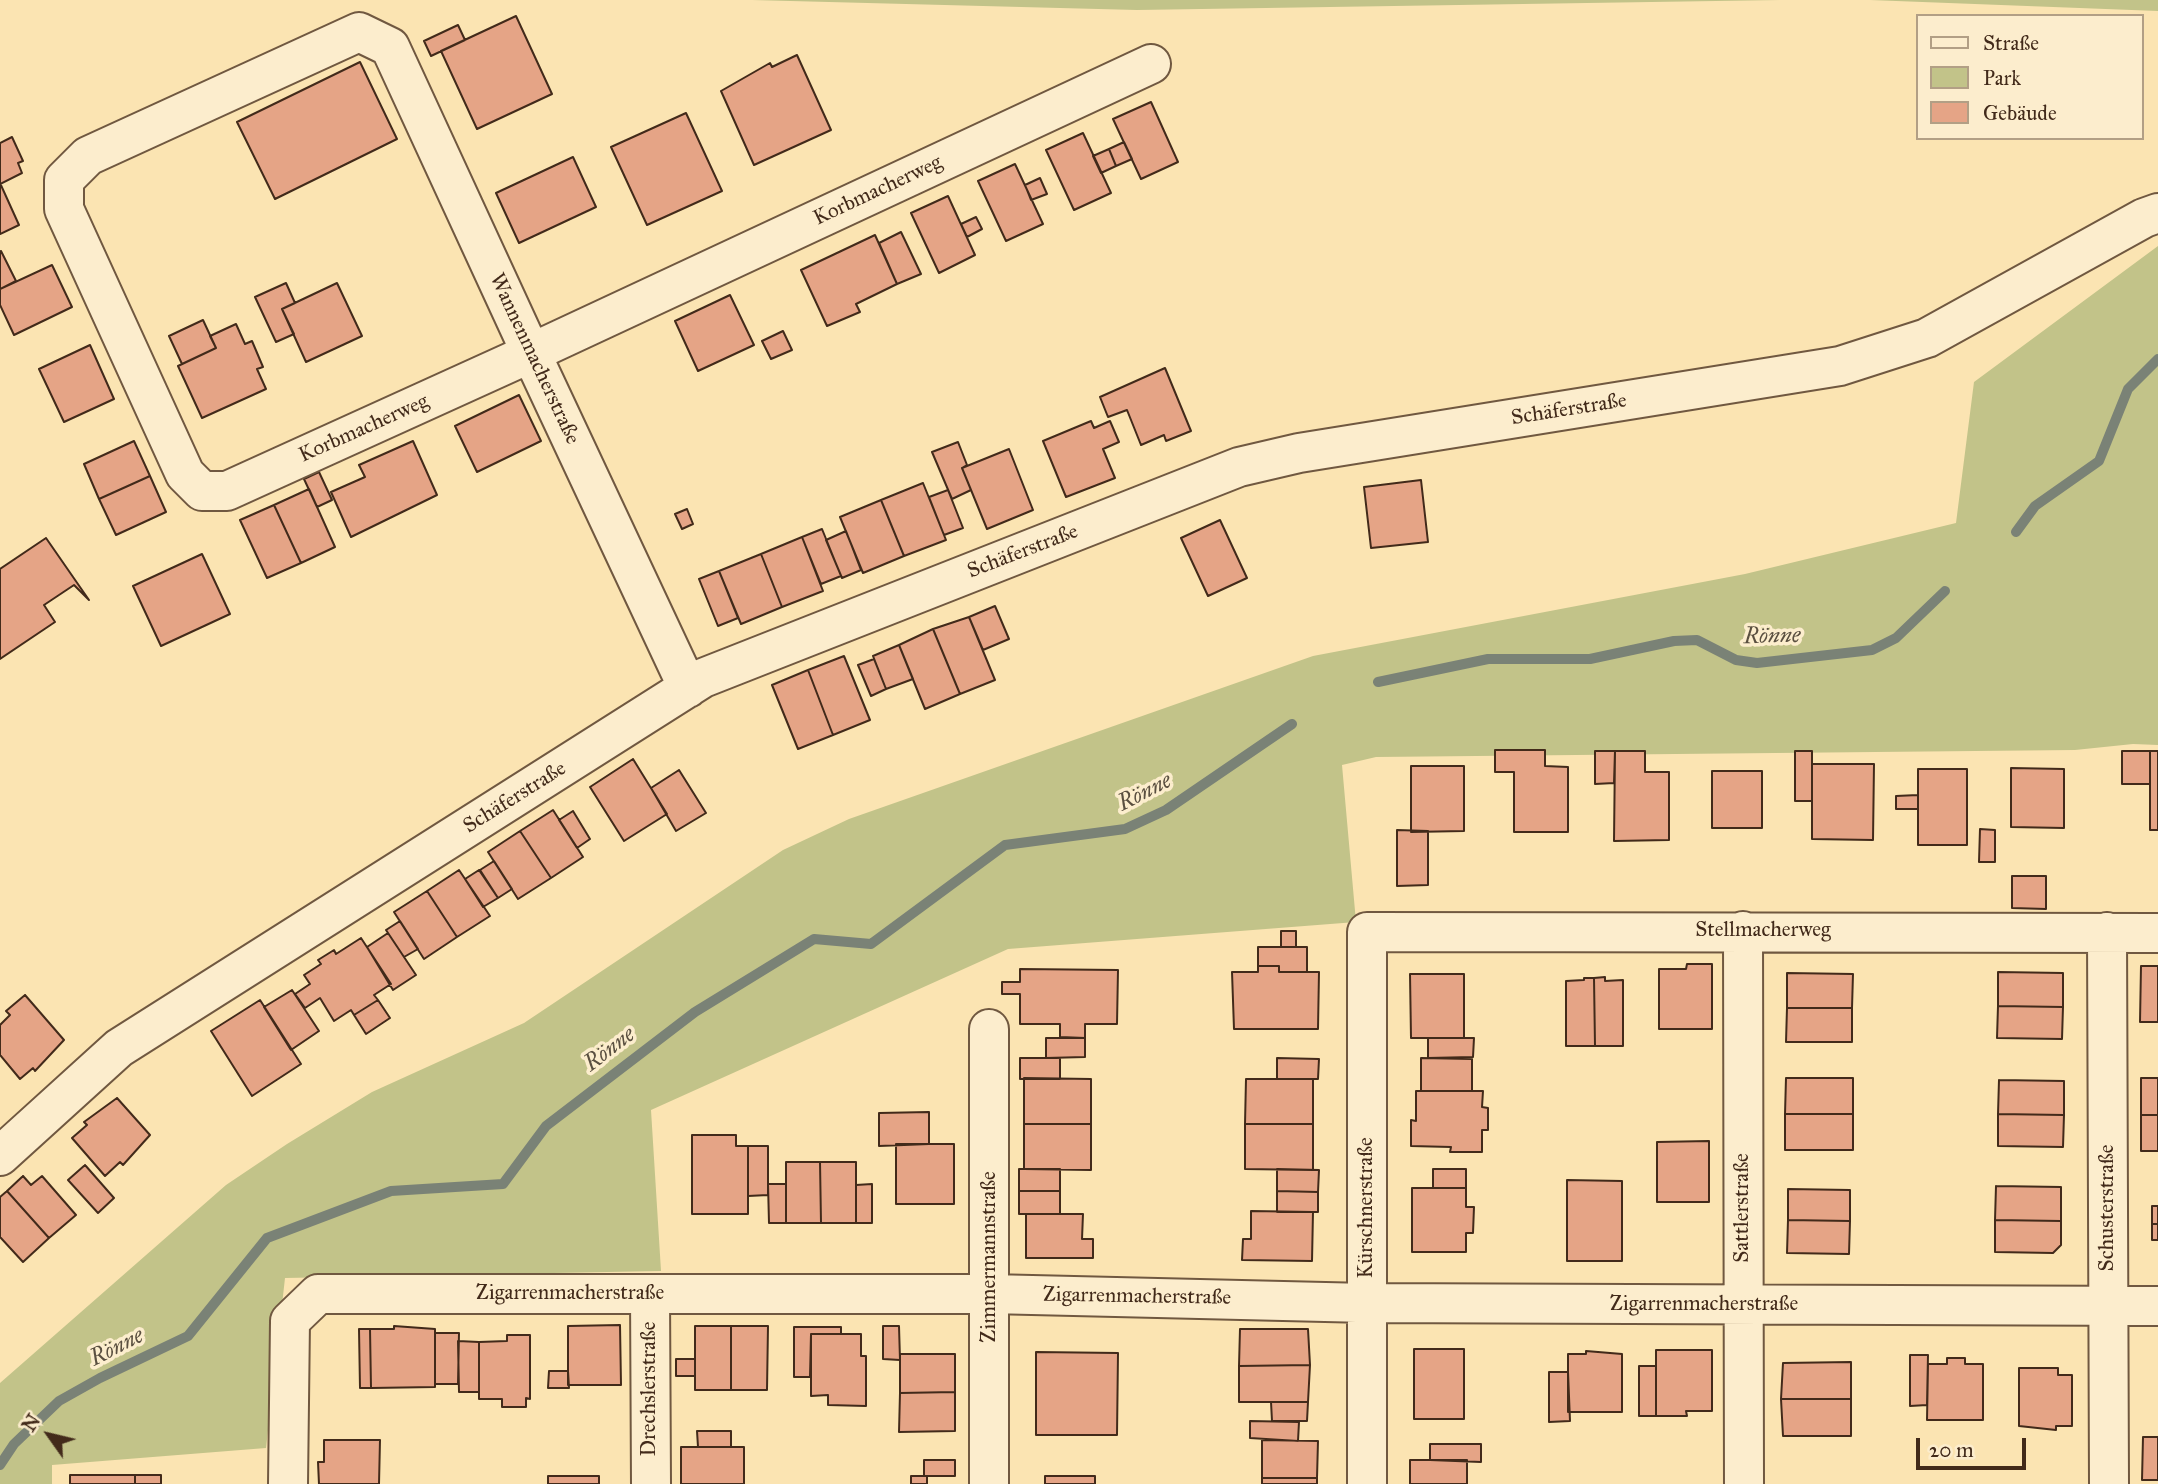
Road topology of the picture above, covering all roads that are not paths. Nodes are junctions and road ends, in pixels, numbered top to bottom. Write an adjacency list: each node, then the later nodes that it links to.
1 (372, 38): 4 (street, Wannenmacherstraße); 4 (street, Korbmacherweg)
2 (1151, 64): 4 (street, Korbmacherweg)
3 (2158, 213): 5 (street, Schäferstraße)
4 (531, 353): 5 (street, Wannenmacherstraße)
5 (688, 688): 11 (street, Schäferstraße)
6 (1743, 931): 7 (street, Stellmacherweg); 8 (street, Stellmacherweg); 16 (street, Sattlerstraße)
7 (1367, 932): 14 (street, Kürschnerstraße)
8 (2107, 932): 9 (street, Stellmacherweg); 15 (street, Schusterstraße)
9 (2158, 933)
10 (989, 1029): 13 (street, Zimmermannstraße)
11 (0, 1156)
12 (650, 1294): 13 (street, Zigarrenmacherstraße); 18 (street, Zigarrenmacherstraße); 19 (street, Drechslerstraße)
13 (990, 1294): 14 (street, Zigarrenmacherstraße); 20 (street, Zimmermannstraße)
14 (1367, 1303): 16 (street, Zigarrenmacherstraße); 21 (street, Kürschnerstraße)
15 (2109, 1305): 16 (street, Zigarrenmacherstraße); 17 (street, Zigarrenmacherstraße); 23 (street, Schusterstraße)
16 (1744, 1306): 22 (street, Sattlerstraße)
17 (2158, 1306)
18 (288, 1484)
19 (651, 1484)
20 (989, 1484)
21 (1367, 1484)
22 (1744, 1484)
23 (2109, 1484)

